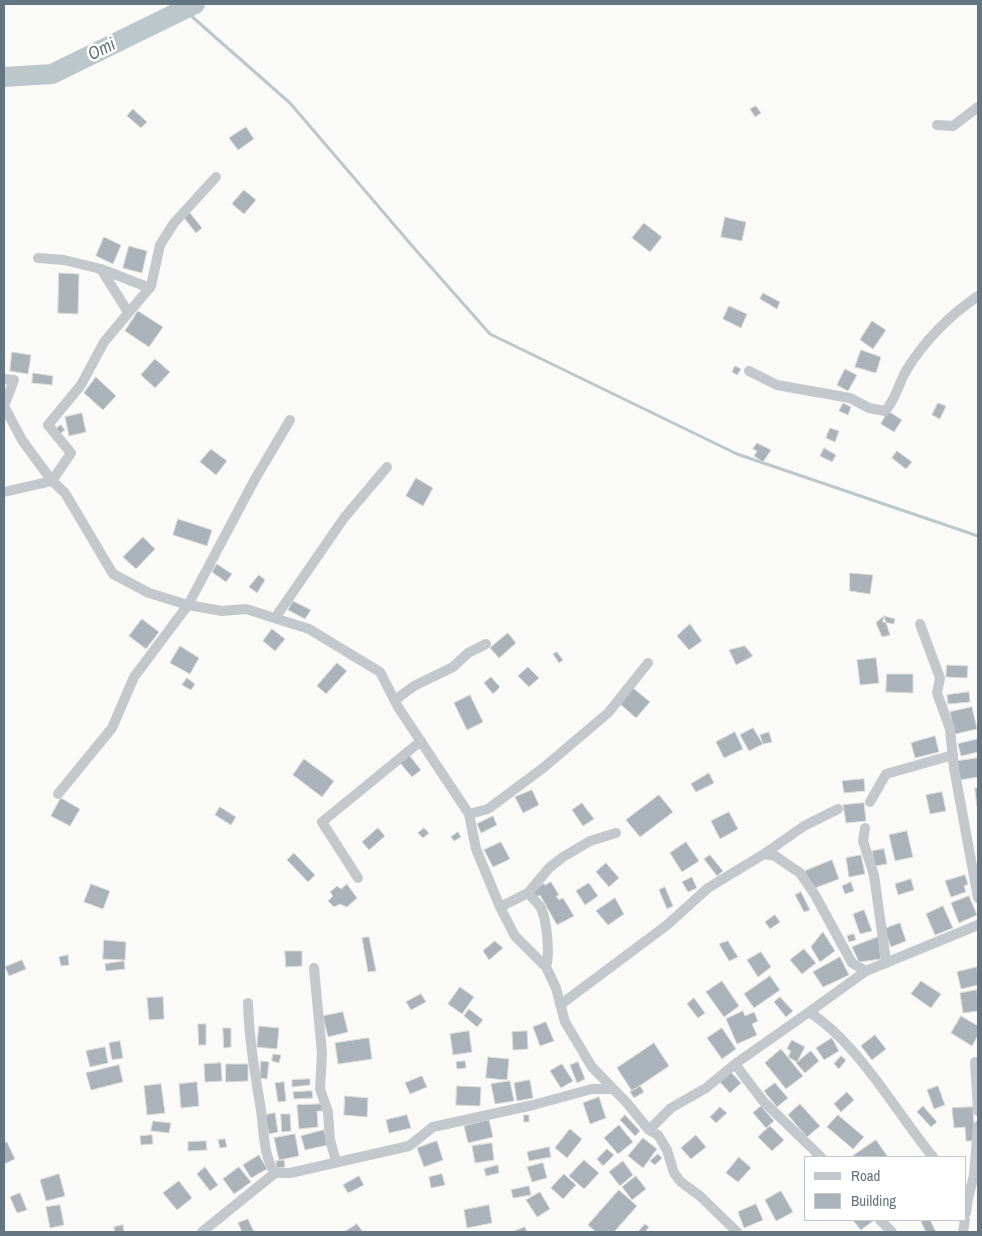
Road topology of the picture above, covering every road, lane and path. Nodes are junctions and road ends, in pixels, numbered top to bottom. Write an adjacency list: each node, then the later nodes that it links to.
1 (978, 107): 2 (street)
2 (938, 125)
3 (216, 177): 6 (street)
4 (38, 258): 5 (street)
5 (101, 269): 6 (street); 8 (street)
6 (150, 288): 8 (street)
7 (978, 296): 9 (street)
8 (128, 312): 13 (street)
9 (749, 371)
10 (4, 379): 13 (street)
11 (290, 420): 15 (street)
12 (387, 468): 16 (street)
13 (52, 481): 14 (street); 15 (street)
14 (4, 492)
15 (188, 605): 16 (street); 23 (street)
16 (275, 618): 20 (street)
17 (920, 624): 22 (street)
18 (486, 644): 20 (street)
19 (648, 663): 26 (street)
20 (394, 700): 21 (street)
21 (421, 741): 26 (street); 30 (street)
22 (953, 755): 24 (street); 32 (street)
23 (58, 794)
24 (870, 802)
25 (838, 809): 29 (street)
26 (469, 814): 33 (street)
27 (865, 828): 35 (street)
28 (616, 833): 31 (street)
29 (764, 854): 38 (street); 40 (street)
30 (358, 878)
31 (528, 893): 33 (street); 36 (street)
32 (978, 898)
33 (500, 907): 36 (street)
34 (978, 925): 35 (street)
35 (886, 961): 38 (street)
36 (546, 967): 40 (street)
37 (314, 968): 50 (street)
38 (866, 971): 41 (street)
39 (248, 1003): 51 (street)
40 (560, 1005): 44 (street)
41 (809, 1012): 43 (street); 49 (street)
42 (975, 1062): 45 (street)
43 (736, 1064): 47 (street); 48 (street)
44 (612, 1089): 47 (street); 50 (street)
45 (978, 1111)
46 (978, 1126): 52 (street)
47 (649, 1130): 55 (street)
48 (820, 1156)
49 (932, 1156)
50 (336, 1161): 51 (street)
51 (275, 1173): 54 (street)
52 (967, 1196)
53 (881, 1221): 56 (street)
54 (202, 1232)
55 (737, 1232)
56 (892, 1232)

